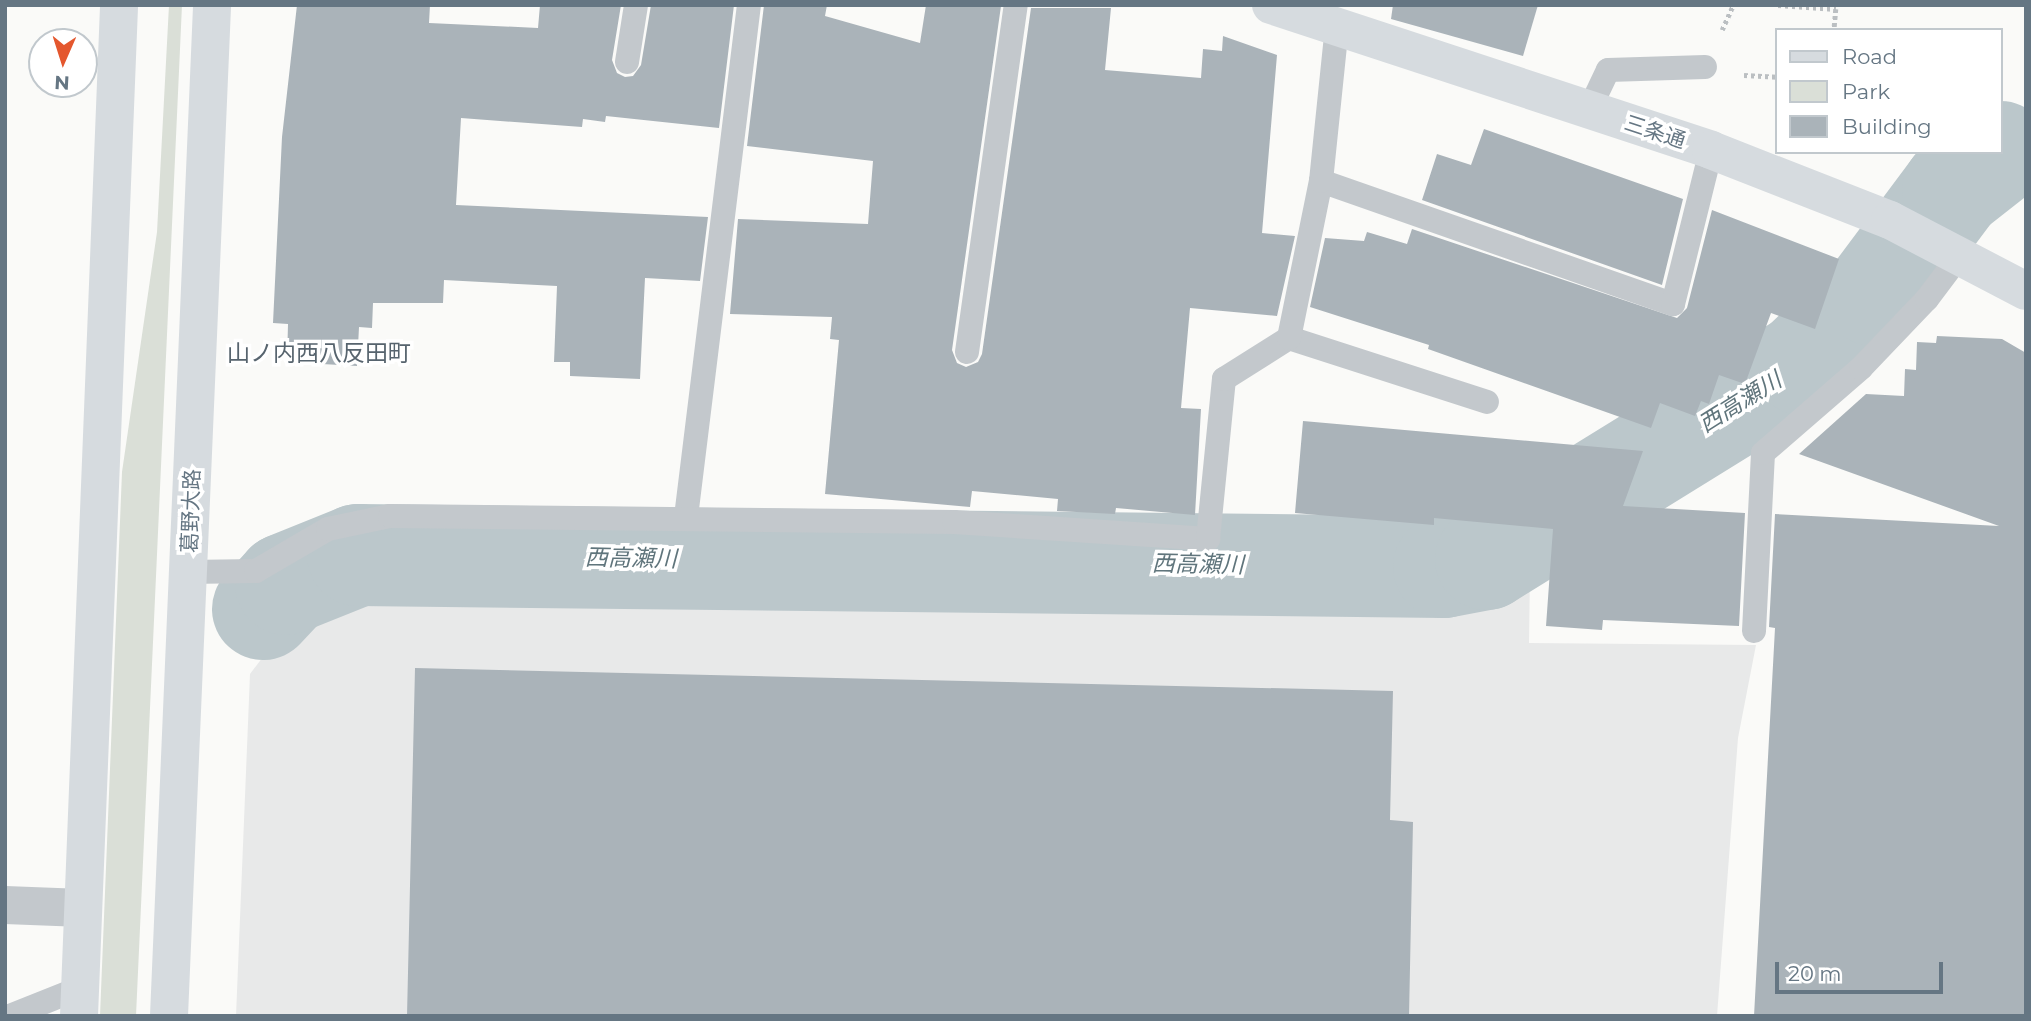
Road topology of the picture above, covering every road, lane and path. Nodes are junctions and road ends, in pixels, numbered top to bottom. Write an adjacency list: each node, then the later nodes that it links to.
1 (119, 5): 24 (street)
2 (212, 5): 21 (street, 葛野大路)
3 (636, 5): 10 (lane)
4 (750, 5): 20 (lane)
5 (1016, 5): 18 (lane)
6 (1271, 5): 8 (street, 三条通)
7 (1778, 5): 9 (path)
8 (1337, 26): 12 (street, 三条通); 14 (lane)
9 (1834, 28)
10 (627, 62)
11 (1704, 67): 12 (lane)
12 (1589, 110): 13 (street, 三条通)
13 (1711, 150): 14 (lane); 15 (street, 三条通)
14 (1321, 181): 17 (lane)
15 (1953, 251): 16 (street, 三条通); 22 (lane)
16 (2026, 291)
17 (1289, 338): 19 (lane); 20 (lane)
18 (967, 352)
19 (1487, 402)
20 (686, 517): 21 (lane)
21 (188, 572): 27 (street, 葛野大路)
22 (1754, 631)
23 (5, 905): 24 (street)
24 (83, 908): 25 (street)
25 (79, 1002): 26 (lane)
26 (10, 1016)
27 (169, 1016)

